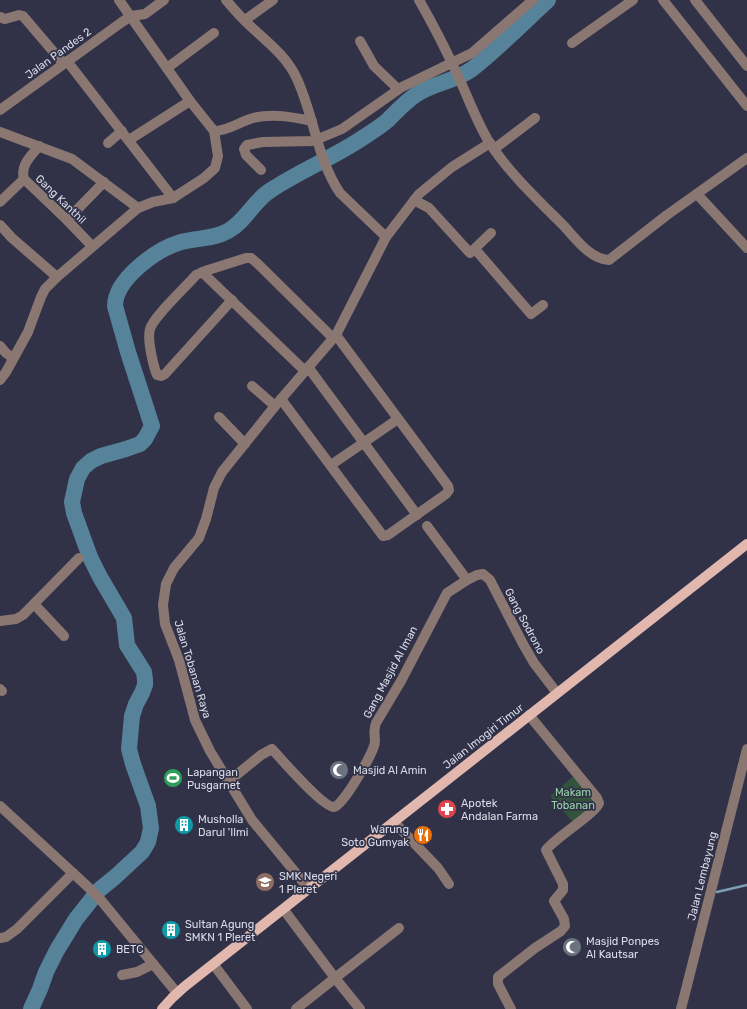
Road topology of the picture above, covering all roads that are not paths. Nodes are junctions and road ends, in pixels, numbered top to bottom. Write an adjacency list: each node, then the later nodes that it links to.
1 (119, 0): 10 (street)
2 (164, 0): 10 (street, Jalan Pandes 2)
3 (226, 0): 12 (street)
4 (273, 0): 12 (street)
5 (419, 0): 17 (street)
6 (533, 0): 17 (street)
7 (633, 0): 15 (street)
8 (663, 0): 22 (street)
9 (695, 0): 18 (street)
10 (131, 16): 16 (street, Jalan Pandes 2); 19 (street)
11 (0, 17): 16 (street)
12 (245, 20): 25 (street)
13 (214, 33): 19 (street)
14 (360, 41): 20 (street)
15 (572, 43)
16 (65, 62): 23 (street, Jalan Pandes 2); 26 (street)
17 (453, 65): 20 (street); 33 (street)
18 (747, 66)
19 (167, 68): 21 (street)
20 (398, 89): 31 (street)
21 (190, 101): 27 (street); 29 (street)
22 (747, 106)
23 (1, 107)
24 (535, 118): 33 (street, Jalan Tobanan Raya)
25 (312, 121): 27 (street); 31 (street)
26 (122, 131): 29 (street); 30 (street)
27 (214, 131): 39 (street)
28 (0, 132): 32 (street)
29 (129, 140): 39 (street)
30 (108, 144)
31 (318, 145): 35 (street); 46 (street)
32 (39, 146): 36 (street, Gang Kanthil); 37 (street)
33 (492, 146): 38 (street); 40 (street, Jalan Tobanan Raya)
34 (747, 158): 38 (street)
35 (261, 170)
36 (24, 179): 41 (street); 43 (street, Gang Kanthil)
37 (104, 182): 42 (street); 43 (street)
38 (697, 194): 48 (street)
39 (172, 198): 42 (street)
40 (414, 200): 46 (street, Jalan Tobanan Raya); 49 (street)
41 (0, 202)
42 (138, 208): 47 (street)
43 (67, 220): 47 (street, Gang Kanthil)
44 (0, 225): 51 (street)
45 (492, 233): 49 (street)
46 (386, 237): 54 (street, Jalan Tobanan Raya)
47 (92, 246): 51 (street)
48 (747, 248)
49 (474, 249): 53 (street)
50 (202, 272): 52 (street); 52 (street); 54 (street)
51 (53, 274): 55 (street)
52 (232, 300): 56 (street)
53 (543, 305)
54 (335, 337): 56 (street, Jalan Tobanan Raya); 61 (street)
55 (8, 353): 57 (street)
56 (306, 369): 59 (street, Jalan Tobanan Raya); 62 (street)
57 (0, 380)
58 (252, 386): 59 (street)
59 (278, 402): 63 (street, Jalan Tobanan Raya); 64 (street)
60 (219, 417): 63 (street)
61 (398, 419): 62 (street); 65 (street)
62 (364, 442): 64 (street); 65 (street)
63 (245, 444): 76 (street, Jalan Tobanan Raya)
64 (331, 465): 65 (street)
65 (417, 515)
66 (427, 526): 69 (street)
67 (747, 544): 73 (main road, Jalan Imogiri Timur)
68 (79, 558): 70 (street)
69 (467, 580): 73 (street, Gang Sodrono); 76 (street, Gang Masjid Al Iman)
70 (34, 604): 71 (street); 72 (street)
71 (0, 620)
72 (64, 636)
73 (558, 693): 74 (main road, Jalan Imogiri Timur)
74 (529, 715): 78 (main road, Jalan Imogiri Timur); 94 (street)
75 (747, 749): 95 (street, Jalan Lembayung)
76 (229, 781): 81 (street, Jalan Tobanan Raya)
77 (0, 806): 79 (street)
78 (394, 822): 80 (street); 81 (main road, Jalan Imogiri Timur)
79 (73, 873): 84 (street); 85 (street)
80 (449, 884)
81 (309, 890): 82 (main road, Jalan Imogiri Timur)
82 (284, 910): 86 (main road, Jalan Imogiri Timur); 88 (street)
83 (398, 928): 88 (street)
84 (0, 938)
85 (153, 964): 87 (street); 89 (street)
86 (214, 965): 89 (main road, Jalan Imogiri Timur); 91 (street)
87 (122, 975)
88 (335, 978): 92 (street); 93 (street)
89 (177, 993): 90 (main road, Jalan Imogiri Timur)
90 (162, 1009)
91 (247, 1009)
92 (296, 1009)
93 (360, 1009)
94 (511, 1009)
95 (681, 1009)

